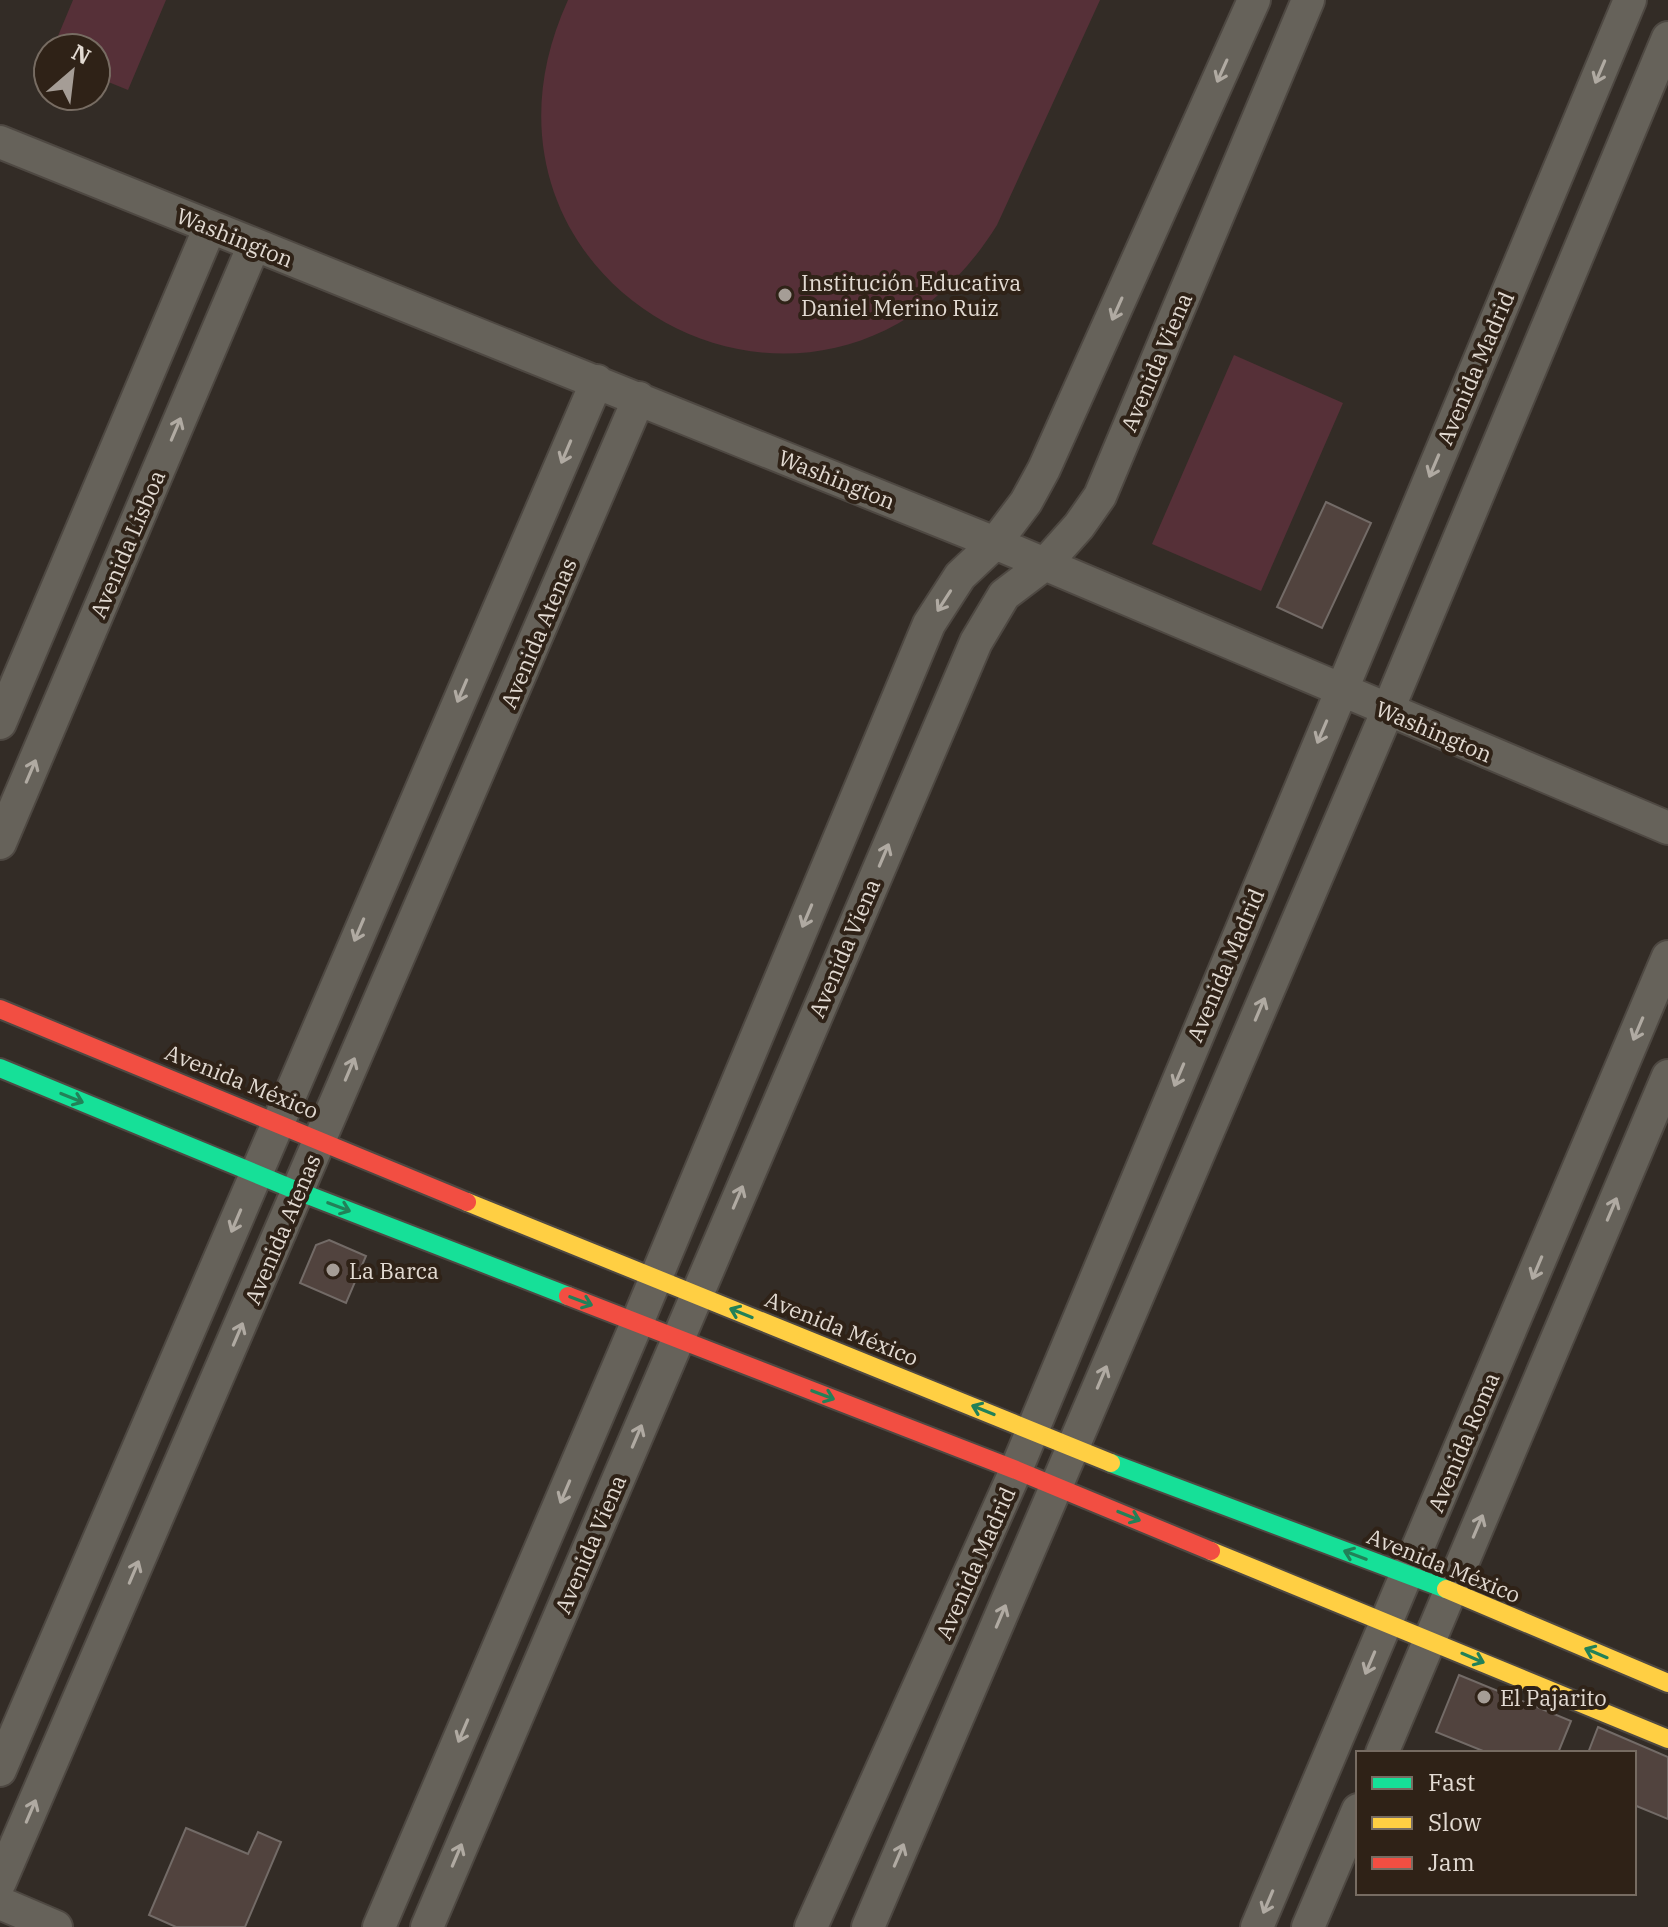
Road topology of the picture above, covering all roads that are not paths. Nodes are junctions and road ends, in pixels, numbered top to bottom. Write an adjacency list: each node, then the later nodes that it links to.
1 (1254, 0): 10 (street, Avenida Viena, one-way to 10)
2 (1308, 0): 11 (street, Avenida Viena)
3 (1630, 0): 12 (street, Avenida Madrid, one-way to 12)
4 (1668, 38): 13 (street, Avenida Madrid)
5 (0, 142): 6 (street, Washington)
6 (210, 227): 7 (street, Washington); 14 (street)
7 (254, 245): 8 (street, Washington); 16 (street, Avenida Lisboa, one-way to 7)
8 (597, 381): 9 (street, Washington); 21 (street, Avenida Atenas, one-way to 21)
9 (639, 398): 10 (street, Washington); 22 (street, Avenida Atenas, one-way to 9)
10 (995, 543): 11 (street, Washington); 25 (street, Avenida Viena, one-way to 25)
11 (1045, 564): 12 (street, Washington); 26 (street, Avenida Viena, one-way to 11)
12 (1339, 691): 13 (street, Washington); 29 (street, Avenida Madrid, one-way to 29)
13 (1387, 712): 15 (street, Washington); 30 (street, Avenida Madrid, one-way to 13)
14 (0, 723)
15 (1668, 828)
16 (0, 843)
17 (1668, 957): 33 (street, Avenida Roma, one-way to 33)
18 (0, 1009): 21 (street, Avenida México)
19 (0, 1068): 23 (street, one-way to 23)
20 (1668, 1076): 34 (street, one-way to 20)
21 (277, 1121): 22 (street, Avenida México); 23 (street, Avenida Atenas)
22 (320, 1138): 24 (street, Avenida Atenas); 25 (street, Avenida México)
23 (256, 1174): 24 (street); 40 (street, Avenida Atenas, one-way to 40)
24 (300, 1192): 27 (street, one-way to 27); 42 (street, Avenida Atenas, one-way to 24)
25 (656, 1280): 26 (street, Avenida México); 27 (street, Avenida Viena)
26 (696, 1295): 28 (street, Avenida Viena); 29 (street, Avenida México, one-way to 26)
27 (637, 1323): 28 (street); 45 (street, Avenida Viena, one-way to 45)
28 (678, 1338): 31 (street, one-way to 31); 46 (street, Avenida Viena, one-way to 28)
29 (1032, 1429): 30 (street, Avenida México); 31 (street, Avenida Madrid)
30 (1072, 1448): 32 (street, Avenida Madrid); 33 (street, Avenida México, one-way to 30)
31 (1016, 1470): 32 (street); 47 (street, Avenida Madrid)
32 (1057, 1487): 35 (street, one-way to 35); 48 (street, Avenida Madrid, one-way to 32)
33 (1407, 1575): 34 (street, Avenida México); 35 (street, Avenida Roma)
34 (1451, 1591): 36 (street); 37 (street, Avenida México, one-way to 34)
35 (1387, 1622): 36 (street); 49 (street, Avenida Roma, one-way to 49)
36 (1431, 1640): 38 (street, one-way to 38); 39 (street)
37 (1668, 1683)
38 (1668, 1739)
39 (1383, 1751)
40 (0, 1770)
41 (1356, 1815): 50 (street)
42 (0, 1882)
43 (0, 1903): 44 (street)
44 (56, 1927)
45 (379, 1927)
46 (427, 1927)
47 (811, 1927)
48 (868, 1927)
49 (1257, 1927)
50 (1308, 1927)

